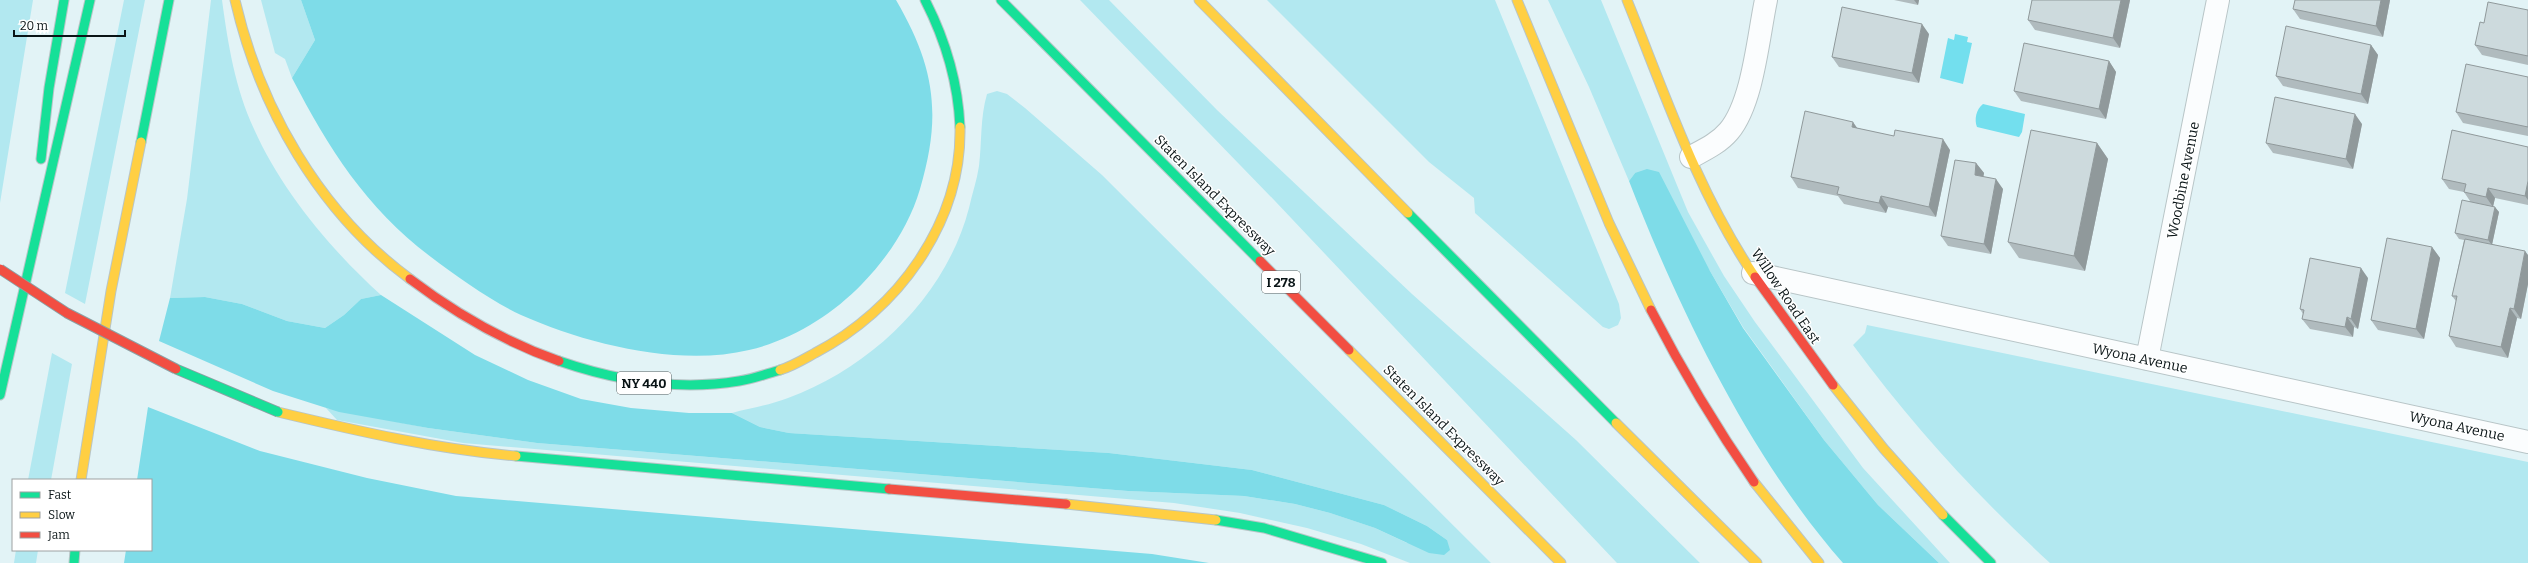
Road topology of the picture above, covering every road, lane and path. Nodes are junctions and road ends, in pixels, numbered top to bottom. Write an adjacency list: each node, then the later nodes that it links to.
1 (64, 0): 13 (main road)
2 (90, 0): 13 (main road)
3 (169, 0): 19 (main road)
4 (235, 0): 5 (main road, NY 440)
5 (925, 0)
6 (1001, 0): 23 (main road, Staten Island Expressway / I 278)
7 (1199, 0): 24 (main road)
8 (1517, 0): 25 (main road)
9 (1627, 0): 12 (main road, Willow Road East)
10 (1766, 0): 12 (street)
11 (2218, 0): 16 (street, Woodbine Avenue)
12 (1691, 157): 15 (main road, Willow Road East)
13 (31, 260): 17 (main road)
14 (0, 269): 22 (main road, bridge)
15 (1753, 274): 16 (street, Wyona Avenue); 26 (main road, Willow Road East)
16 (2147, 359): 18 (street, Wyona Avenue)
17 (0, 395)
18 (2528, 442)
19 (82, 479)
20 (75, 551): 21 (main road)
21 (74, 563)
22 (1382, 563)
23 (1561, 563)
24 (1757, 563)
25 (1819, 563)
26 (1991, 563)

